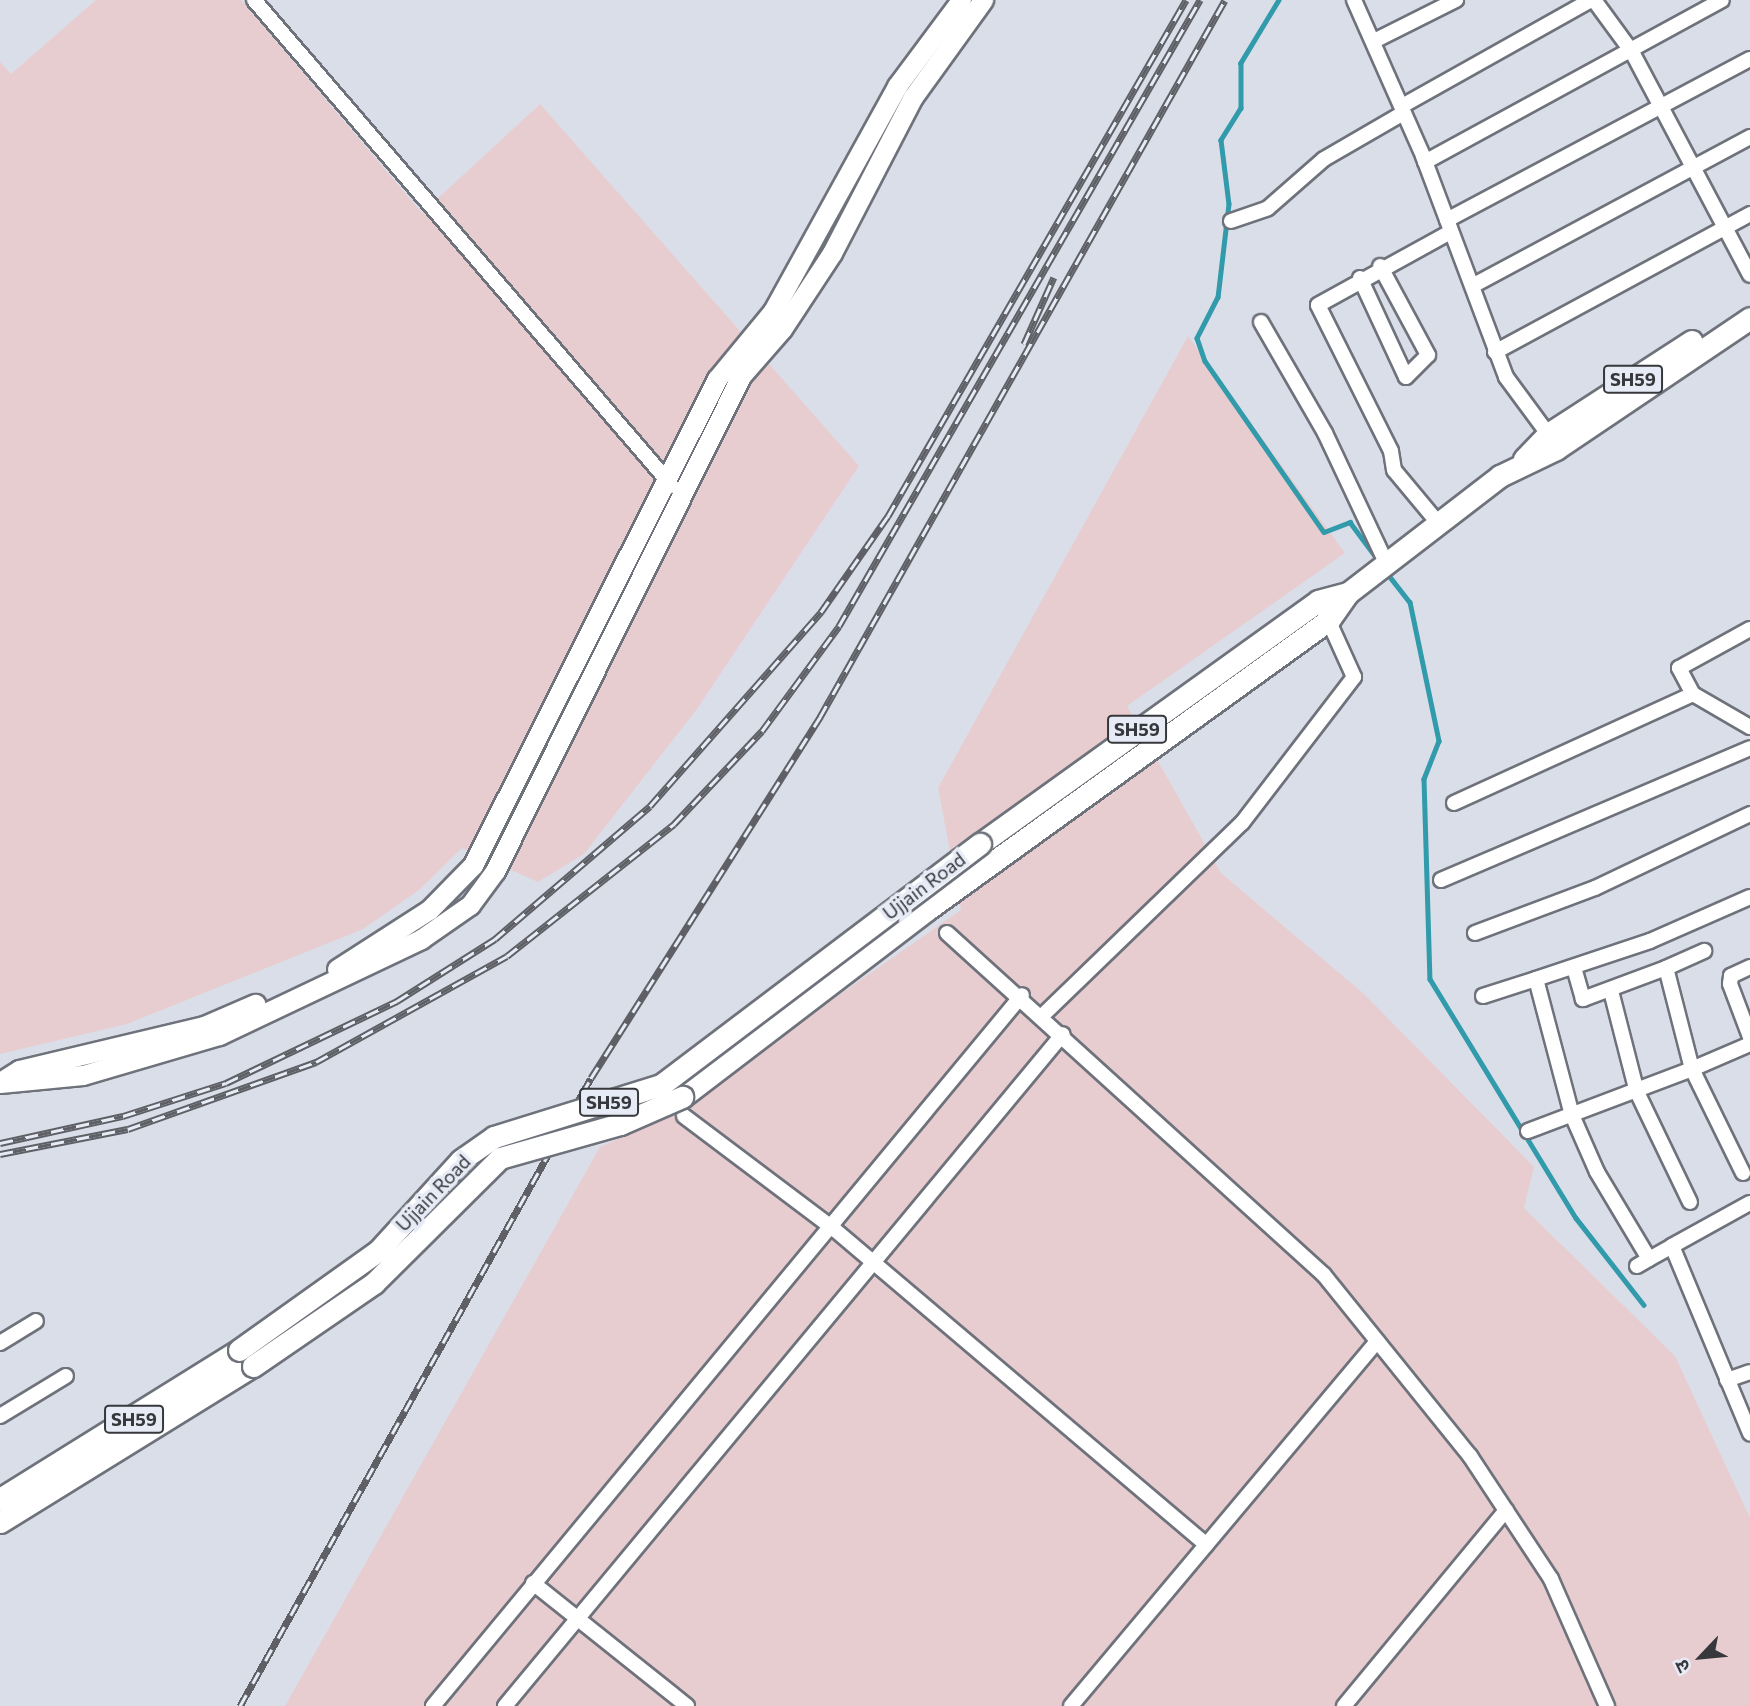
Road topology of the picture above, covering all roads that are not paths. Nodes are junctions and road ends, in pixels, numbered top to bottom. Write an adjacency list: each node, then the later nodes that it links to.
1 (254, 0): 30 (street)
2 (961, 0): 30 (street)
3 (983, 0): 30 (street)
4 (1354, 0): 8 (street)
5 (1456, 0): 8 (street)
6 (1592, 0): 9 (street); 12 (street)
7 (1722, 0): 9 (street)
8 (1374, 41): 12 (street)
9 (1632, 52): 11 (street); 14 (street)
10 (1750, 59): 11 (street)
11 (1664, 110): 15 (street); 18 (street)
12 (1401, 111): 14 (street); 17 (street)
13 (1750, 137): 15 (street)
14 (1425, 162): 18 (street)
15 (1695, 170): 19 (street); 23 (street)
16 (1750, 214): 19 (street)
17 (1231, 221)
18 (1448, 226): 20 (street); 23 (street)
19 (1725, 229): 21 (street); 27 (street)
20 (1380, 266): 22 (street); 22 (street)
21 (1750, 275)
22 (1360, 278): 31 (street)
23 (1474, 285): 27 (street)
24 (1750, 302): 28 (main road, SH59)
25 (1750, 318): 29 (main road, SH59)
26 (1261, 322): 32 (street)
27 (1495, 352): 28 (street)
28 (1548, 434): 29 (main road, SH59)
29 (1520, 463): 31 (main road, SH59)
30 (676, 490): 59 (street)
31 (1439, 524): 32 (main road, SH59)
32 (1387, 565): 33 (main road, SH59)
33 (1355, 588): 34 (main road, SH59); 35 (main road, SH59)
34 (1318, 601): 35 (street); 78 (main road, Ujjain Road / SH59, bridge)
35 (1329, 620): 54 (street); 78 (main road, Ujjain Road / SH59, bridge)
36 (1750, 629): 37 (street)
37 (1692, 694): 38 (street); 40 (street)
38 (1750, 727)
39 (1750, 748): 42 (street)
40 (1454, 803)
41 (1750, 814): 45 (street)
42 (1441, 880)
43 (1750, 897): 48 (street)
44 (947, 933): 52 (street)
45 (1475, 933)
46 (1704, 951): 49 (street)
47 (1750, 967): 56 (street)
48 (1574, 968): 50 (street); 51 (street)
49 (1666, 968): 51 (street); 58 (street)
50 (1536, 979): 53 (street); 61 (street)
51 (1611, 991): 60 (street)
52 (1021, 995): 54 (street); 67 (street)
53 (1483, 996)
54 (1043, 1015): 55 (street)
55 (1063, 1034): 69 (street); 71 (street)
56 (1750, 1037)
57 (1750, 1044): 58 (street)
58 (1692, 1069): 60 (street); 64 (street)
59 (0, 1082)
60 (1637, 1092): 61 (street); 65 (street)
61 (1572, 1115): 63 (street); 68 (street)
62 (684, 1116): 67 (street)
63 (1528, 1131)
64 (1743, 1173)
65 (1690, 1202)
66 (1750, 1203): 68 (street)
67 (834, 1229): 69 (street); 83 (street)
68 (1672, 1246): 75 (street)
69 (874, 1263): 82 (street); 84 (street)
70 (36, 1321): 72 (street)
71 (1377, 1340): 80 (street); 82 (street)
72 (0, 1343)
73 (1750, 1372): 75 (street)
74 (66, 1376): 76 (street)
75 (1727, 1380): 77 (street)
76 (0, 1416)
77 (1750, 1432)
78 (31, 1492): 79 (main road, Ujjain Road / SH59); 81 (main road, Ujjain Road / SH59)
79 (0, 1499)
80 (1506, 1510): 89 (street); 90 (street)
81 (0, 1522)
82 (1206, 1545): 88 (street)
83 (533, 1583): 84 (street); 85 (street)
84 (577, 1619): 86 (street); 87 (street)
85 (433, 1706)
86 (505, 1706)
87 (687, 1706)
88 (1071, 1706)
89 (1344, 1706)
90 (1607, 1706)

